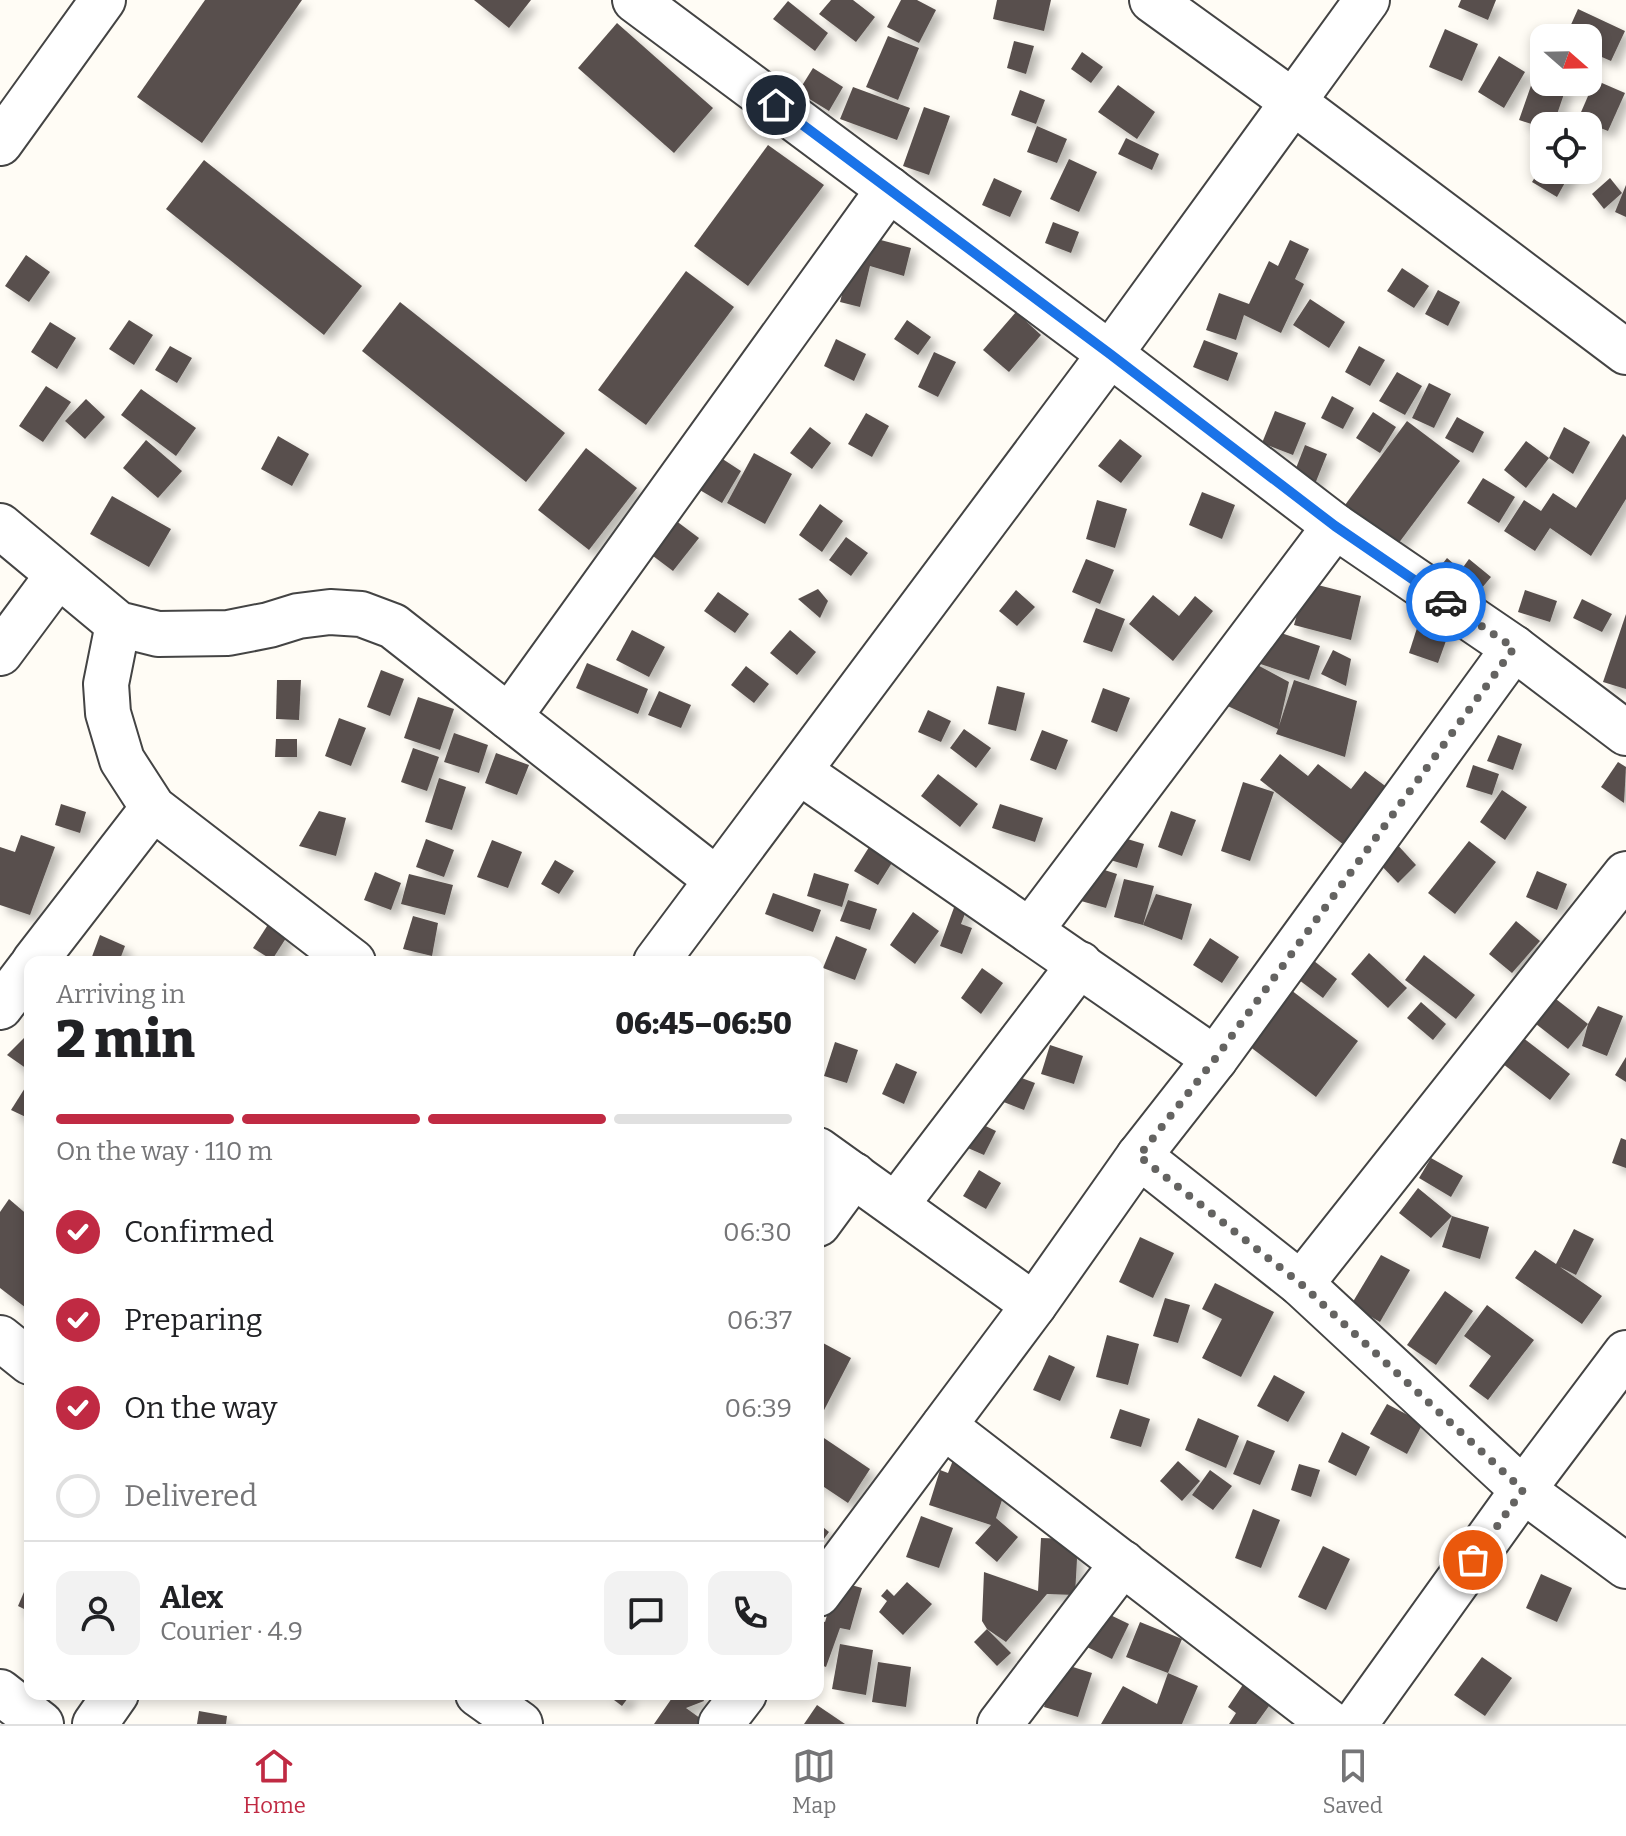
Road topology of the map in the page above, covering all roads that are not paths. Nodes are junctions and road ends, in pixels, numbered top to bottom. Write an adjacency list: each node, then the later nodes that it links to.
1 (103, 0): 6 (street)
2 (635, 0): 7 (street)
3 (1152, 0): 5 (street)
4 (1367, 0): 5 (street)
5 (1292, 101): 8 (street); 9 (street)
6 (0, 143)
7 (889, 189): 9 (street); 16 (street)
8 (1626, 352)
9 (1110, 354): 11 (street); 18 (street)
10 (0, 526): 12 (street)
11 (1335, 526): 14 (street); 22 (street)
12 (58, 575): 13 (street); 15 (street)
13 (118, 624): 16 (street); 19 (street)
14 (1514, 648): 17 (street); 29 (street)
15 (0, 653)
16 (509, 717): 21 (street)
17 (1626, 733)
18 (800, 772): 21 (street); 22 (street)
19 (153, 808): 23 (street); 24 (street)
20 (1626, 874): 35 (street)
21 (717, 880): 25 (street)
22 (1030, 931): 26 (street)
23 (39, 956)
24 (336, 956)
25 (660, 956)
26 (1080, 964): 29 (street); 33 (street)
27 (24, 976): 28 (street)
28 (0, 1007)
29 (1215, 1059): 31 (street)
30 (824, 1154): 32 (street)
31 (1139, 1156): 35 (street); 36 (street)
32 (854, 1175): 33 (street); 34 (street)
33 (896, 1205): 36 (street)
34 (824, 1216)
35 (1301, 1284): 39 (street)
36 (1034, 1305): 38 (street)
37 (1626, 1353): 39 (street)
38 (944, 1426): 40 (street); 42 (street)
39 (1523, 1490): 41 (street); 53 (street)
40 (1123, 1563): 51 (street); 52 (street)
41 (1626, 1566)
42 (824, 1586)
43 (0, 1692): 47 (street)
44 (112, 1700): 48 (street)
45 (486, 1700): 49 (street)
46 (739, 1700): 50 (street)
47 (41, 1724)
48 (95, 1724)
49 (520, 1724)
50 (721, 1724)
51 (1000, 1724)
52 (1331, 1724)
53 (1355, 1724)

